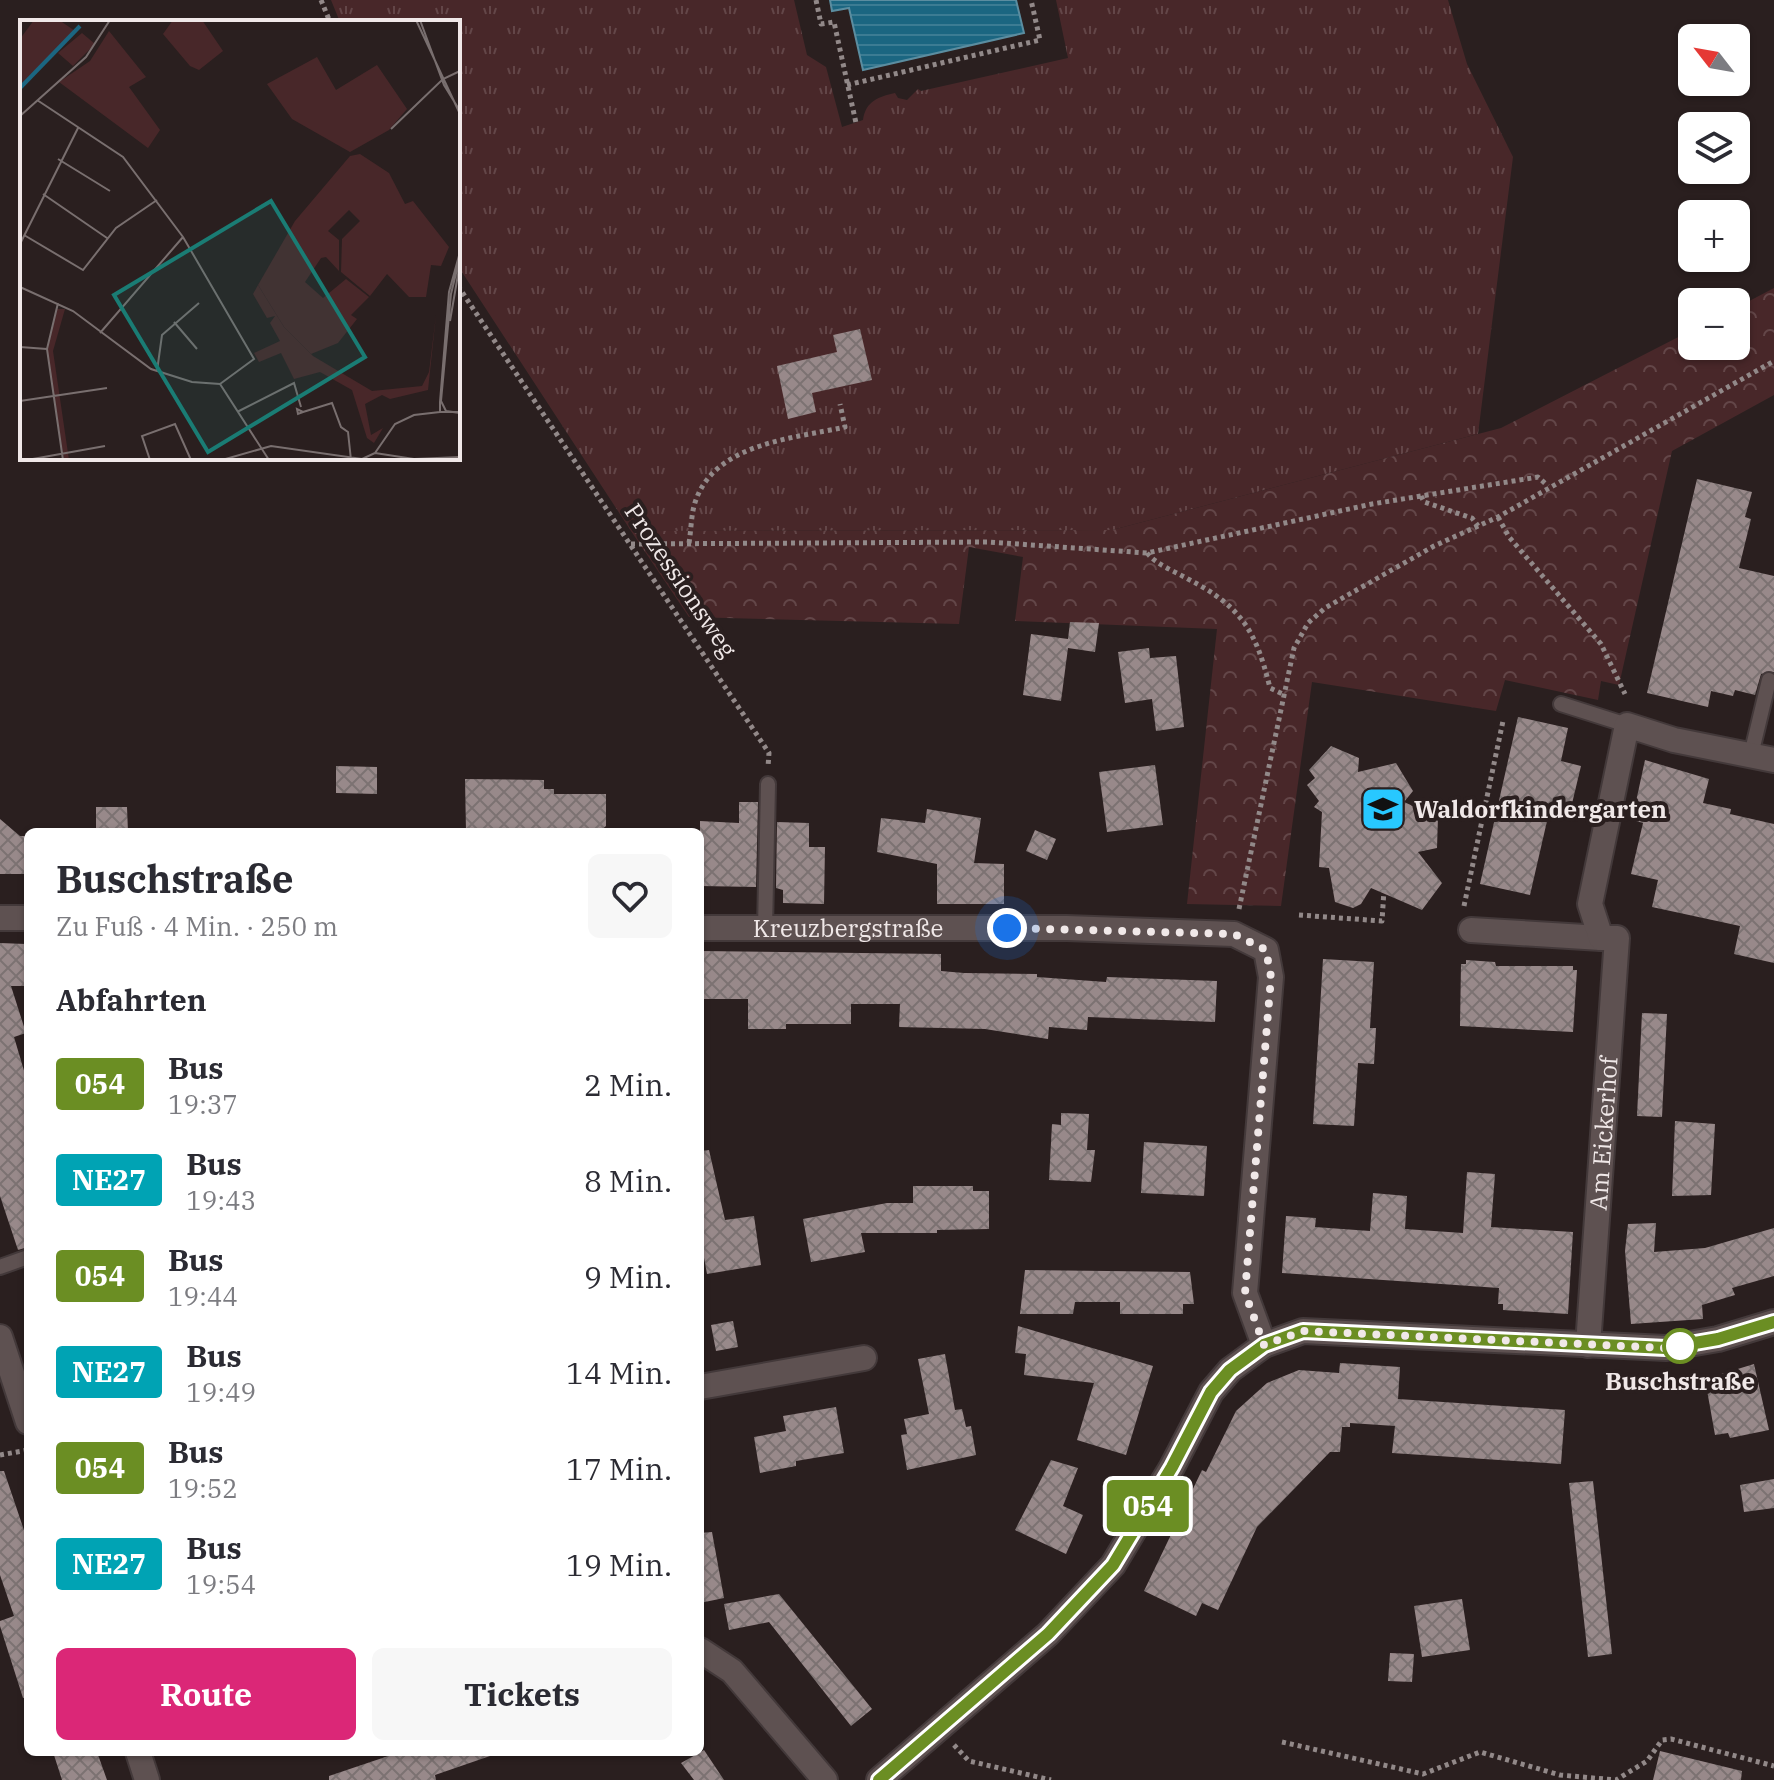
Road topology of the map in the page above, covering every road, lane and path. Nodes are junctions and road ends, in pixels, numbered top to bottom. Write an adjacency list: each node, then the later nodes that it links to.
1 (321, 0): 4 (path)
2 (816, 0): 5 (path)
3 (1031, 0): 5 (path)
4 (329, 20)
5 (847, 85): 6 (path)
6 (856, 123)
7 (460, 289): 15 (path, Prozessionsweg)
8 (1774, 361): 10 (path)
9 (840, 404): 14 (path)
10 (1548, 486): 11 (path); 12 (path)
11 (1421, 496): 13 (path); 16 (path)
12 (1498, 517): 13 (path); 18 (path)
13 (1478, 526): 19 (path)
14 (689, 543): 15 (path); 16 (path)
15 (631, 544): 24 (path, Prozessionsweg)
16 (1147, 553): 19 (path)
17 (1769, 680): 23 (lane)
18 (1625, 694)
19 (1285, 695): 32 (path)
20 (1561, 704): 22 (lane)
21 (1503, 721): 31 (path)
22 (1627, 725): 23 (street); 33 (street, Am Eickerhof)
23 (1763, 758)
24 (768, 784): 30 (lane)
25 (1384, 890): 26 (path)
26 (1299, 915)
27 (0, 918): 28 (street)
28 (24, 918)
29 (704, 928): 30 (street, Kreuzbergstraße)
30 (765, 929): 32 (street, Kreuzbergstraße)
31 (1471, 930): 33 (street)
32 (1234, 934): 38 (street, Kreuzbergstraße)
33 (1601, 938): 39 (street, Am Eickerhof)
34 (24, 1258): 35 (lane)
35 (0, 1267)
36 (1774, 1322): 39 (street)
37 (0, 1337): 42 (street)
38 (1264, 1345): 39 (street); 46 (street)
39 (1588, 1345)
40 (864, 1358): 41 (street)
41 (704, 1386)
42 (24, 1410)
43 (24, 1451): 44 (path)
44 (0, 1455)
45 (704, 1653): 52 (street)
46 (939, 1731): 53 (street); 54 (path)
47 (1282, 1742): 50 (path)
48 (139, 1756): 51 (street)
49 (1774, 1766): 50 (path)
50 (1422, 1777)
51 (147, 1780)
52 (825, 1780)
53 (879, 1780)
54 (1051, 1780)

